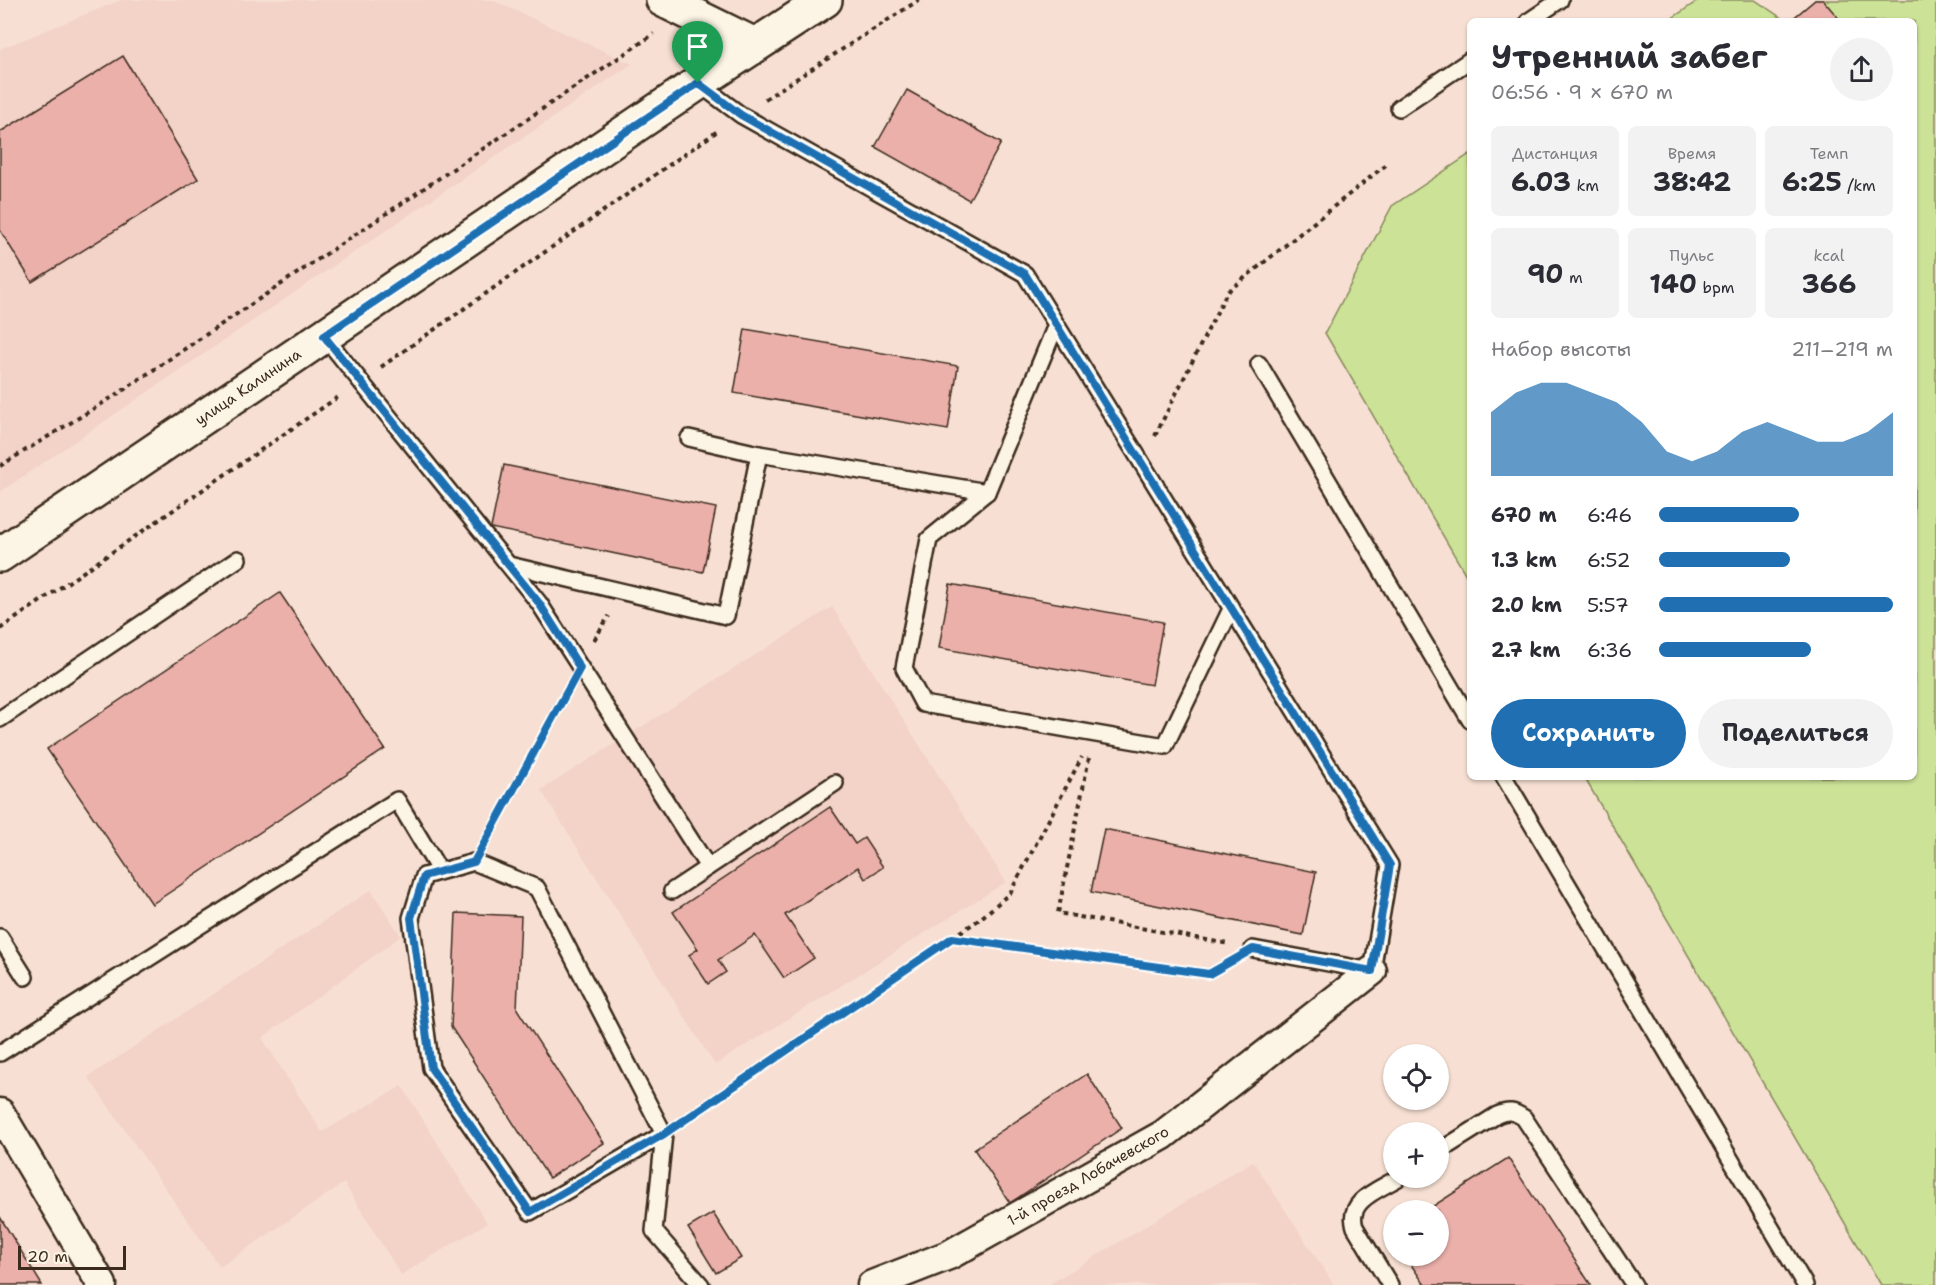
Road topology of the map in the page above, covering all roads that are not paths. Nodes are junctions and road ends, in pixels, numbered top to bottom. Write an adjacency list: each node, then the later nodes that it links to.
1 (825, 0): 5 (main road, улица Калинина)
2 (1560, 0): 4 (lane)
3 (675, 6): 5 (main road)
4 (1533, 18)
5 (755, 45): 7 (main road, улица Калинина)
6 (1467, 62): 8 (lane)
7 (698, 83): 9 (lane); 10 (main road, улица Калинина)
8 (1399, 108)
9 (1056, 325): 14 (lane); 18 (lane)
10 (324, 336): 15 (main road, улица Калинина); 17 (lane)
11 (1259, 364): 19 (lane)
12 (689, 438): 13 (lane)
13 (759, 454): 14 (lane); 17 (lane)
14 (987, 492): 18 (lane)
15 (0, 555)
16 (238, 559): 20 (lane)
17 (509, 565): 23 (lane)
18 (1231, 609): 28 (lane)
19 (1467, 715)
20 (0, 718)
21 (1506, 780): 40 (lane)
22 (836, 783): 23 (lane)
23 (708, 867): 25 (lane)
24 (439, 870): 30 (lane); 32 (lane); 32 (lane)
25 (672, 891)
26 (0, 937): 29 (lane)
27 (1253, 949): 28 (lane)
28 (1372, 971): 37 (street, 1-й проезд Лобачевского)
29 (26, 977)
30 (0, 1053)
31 (0, 1113): 35 (street)
32 (664, 1134): 36 (lane)
33 (1449, 1145): 39 (lane)
34 (1383, 1187): 38 (lane)
35 (102, 1285)
36 (701, 1285)
37 (872, 1285)
38 (1390, 1285)
39 (1634, 1285)
40 (1805, 1285)

